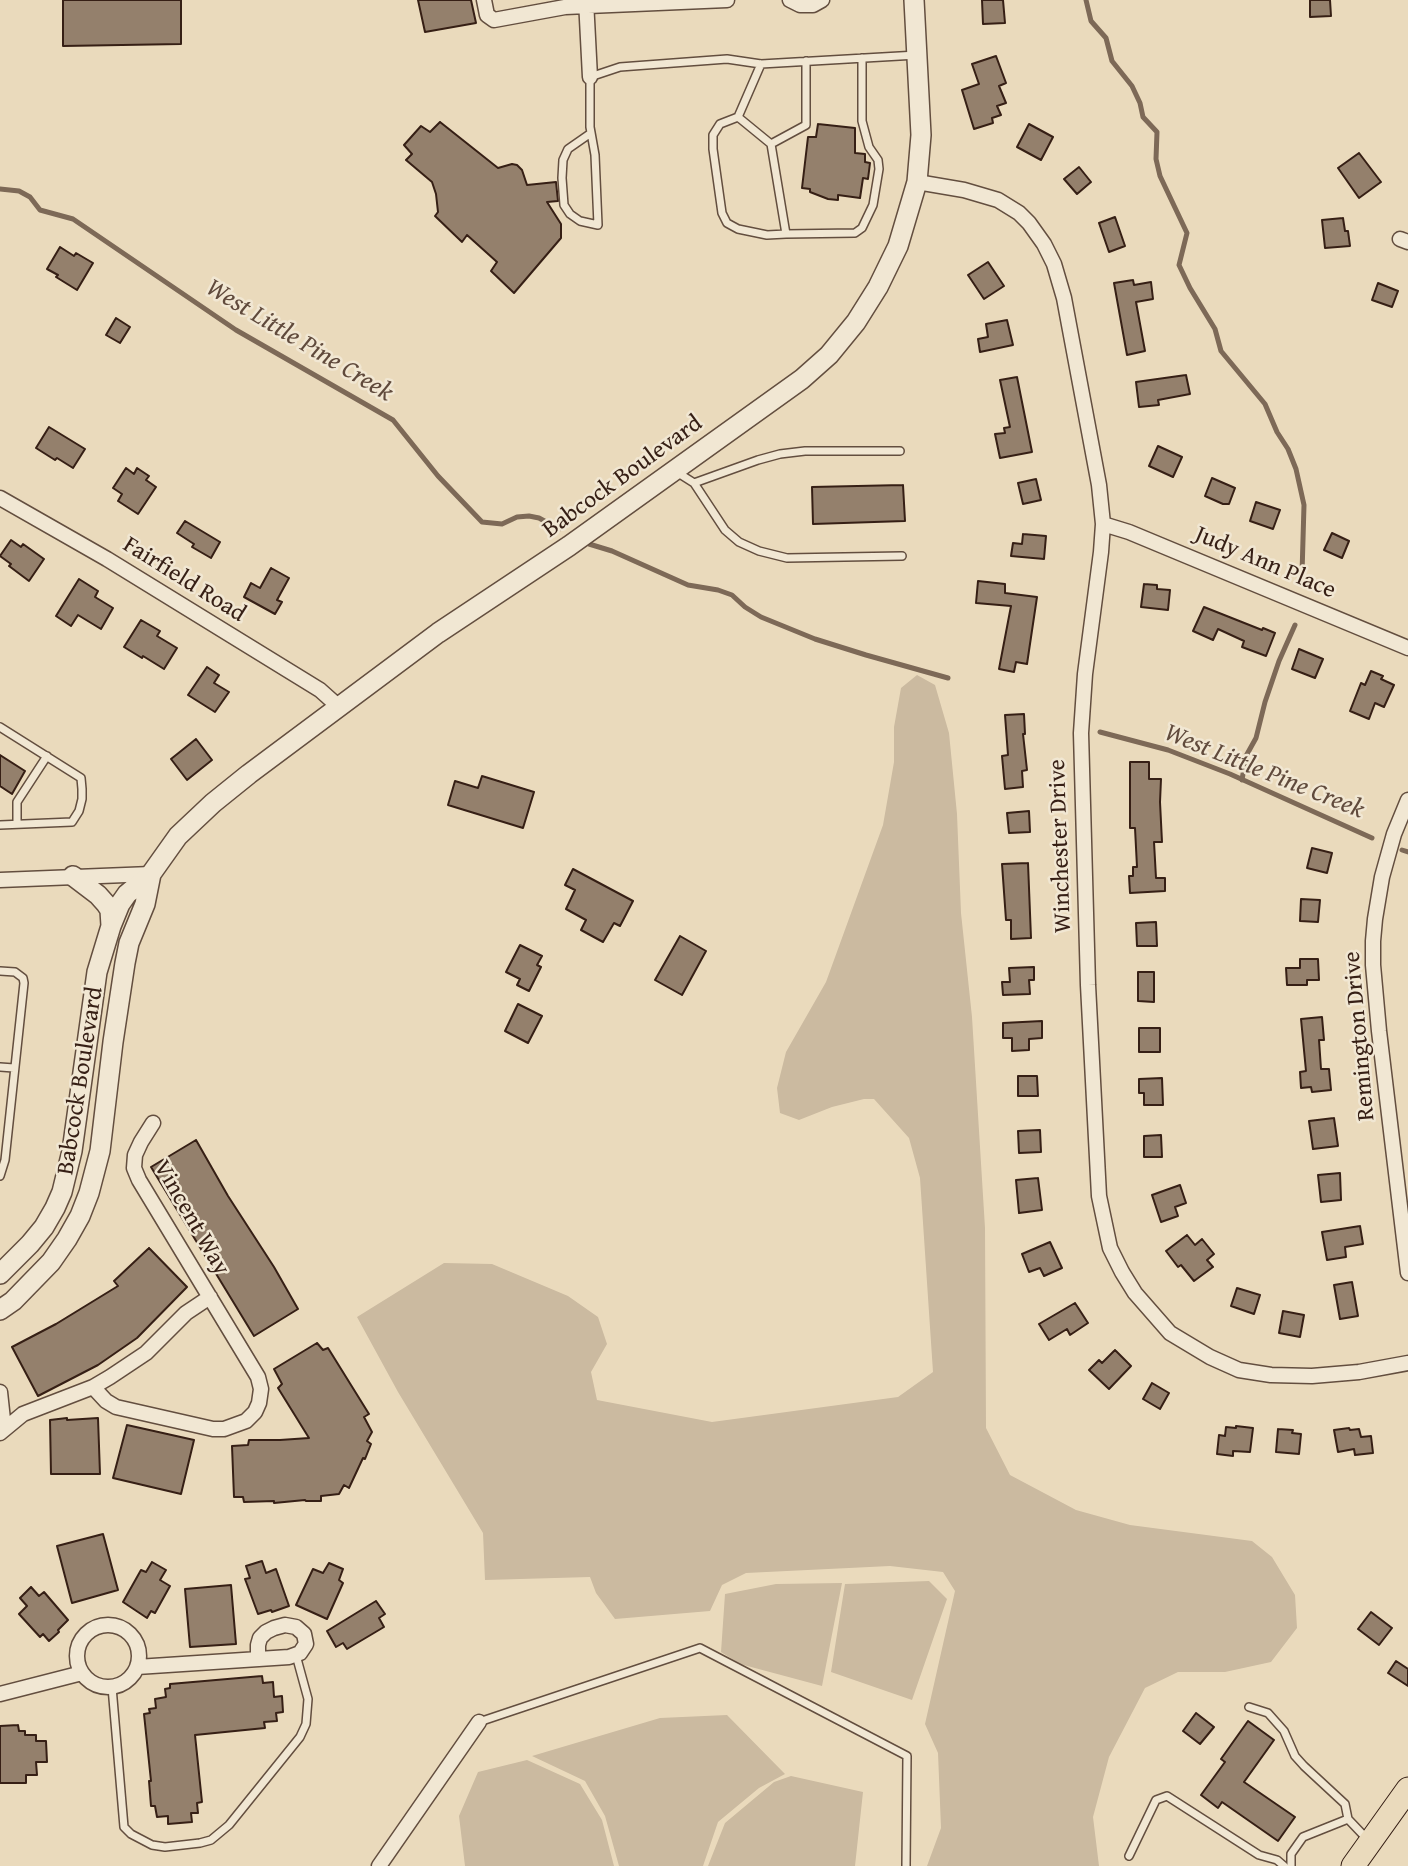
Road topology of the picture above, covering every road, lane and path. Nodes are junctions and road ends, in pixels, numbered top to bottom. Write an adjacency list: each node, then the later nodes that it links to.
1 (484, 0): 7 (street)
2 (727, 0): 6 (street)
3 (790, 0): 4 (street)
4 (822, 0)
5 (914, 0): 8 (street, Babcock Boulevard)
6 (586, 3): 7 (street); 12 (street)
7 (532, 6)
8 (917, 55): 9 (lane); 16 (street, Babcock Boulevard)
9 (862, 58): 10 (lane); 17 (lane)
10 (806, 61): 11 (lane); 15 (lane)
11 (761, 64): 12 (lane); 13 (lane)
12 (590, 77): 14 (lane)
13 (738, 117): 15 (lane); 17 (lane)
14 (592, 133): 14 (lane)
15 (771, 144): 17 (lane)
16 (916, 182): 19 (street, Babcock Boulevard); 22 (street, Winchester Drive)
17 (786, 234)
18 (900, 451): 20 (lane)
19 (674, 471): 20 (lane); 25 (street, Babcock Boulevard)
20 (694, 483): 23 (lane)
21 (0, 498): 25 (street, Fairfield Road)
22 (1103, 524): 24 (street, Judy Ann Place); 44 (street, Winchester Drive)
23 (902, 556)
24 (1408, 648)
25 (339, 707): 31 (street, Babcock Boulevard)
26 (0, 727): 27 (lane)
27 (47, 757): 29 (lane); 29 (lane)
28 (1408, 800): 40 (street, Remington Drive)
29 (17, 824): 30 (lane)
30 (0, 825)
31 (151, 874): 32 (street); 34 (street, Babcock Boulevard); 43 (street, Babcock Boulevard)
32 (73, 876): 33 (street); 34 (street)
33 (0, 880)
34 (111, 926): 41 (street, Babcock Boulevard)
35 (0, 971): 37 (lane)
36 (0, 1067): 37 (lane)
37 (15, 1068): 39 (lane)
38 (153, 1123): 42 (street, Vincent Way)
39 (1, 1172)
40 (1408, 1273)
41 (0, 1274)
42 (210, 1297): 45 (street, Vincent Way); 45 (street, Vincent Way)
43 (0, 1310)
44 (1408, 1363)
45 (93, 1387): 47 (street, Vincent Way)
46 (0, 1392): 47 (street, Vincent Way)
47 (2, 1431)
48 (296, 1655): 49 (street); 49 (street); 52 (lane)
49 (258, 1659): 50 (street)
50 (137, 1667): 51 (street); 52 (street)
51 (82, 1673): 52 (street); 53 (street)
52 (111, 1687)
53 (0, 1693)
54 (1249, 1707): 57 (lane)
55 (480, 1722): 60 (street); 61 (lane)
56 (1408, 1789): 58 (main road)
57 (1348, 1819): 58 (lane); 63 (lane)
58 (1370, 1842): 64 (main road)
59 (1129, 1856): 62 (lane)
60 (380, 1866)
61 (906, 1866)
62 (1284, 1866)
63 (1291, 1866)
64 (1353, 1866)

